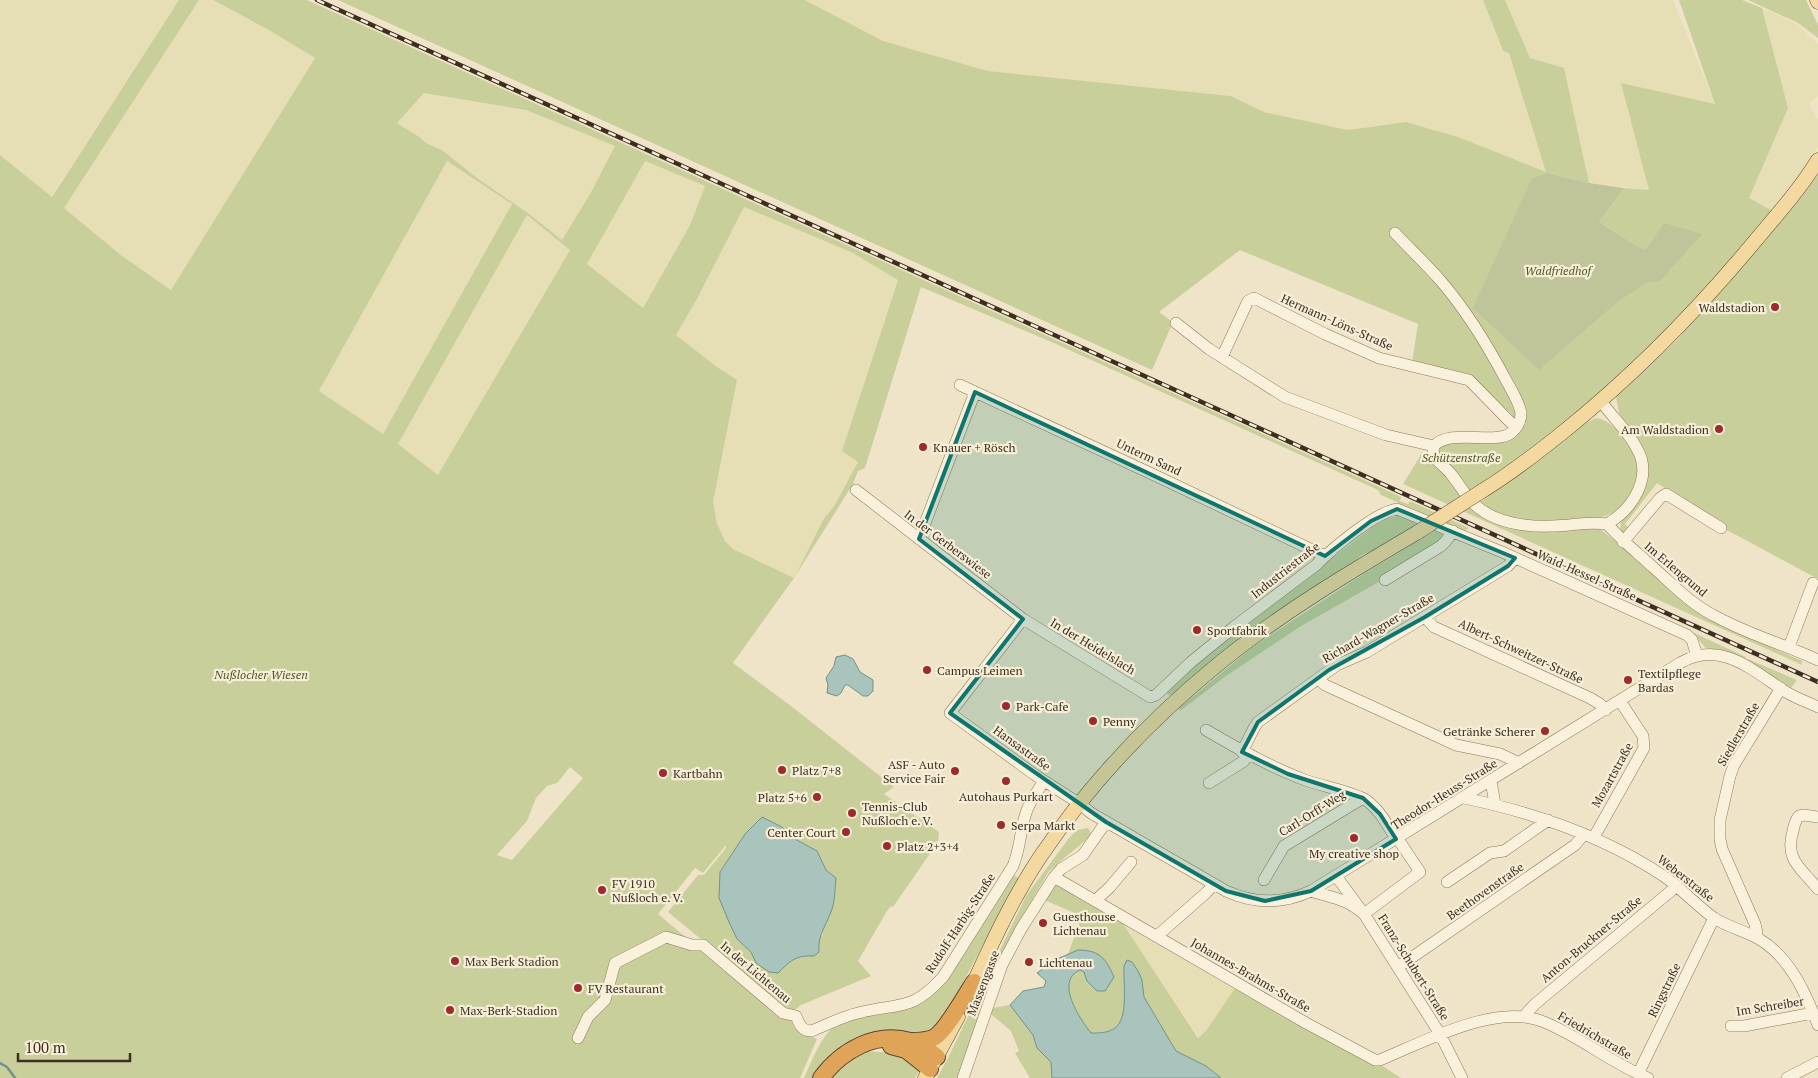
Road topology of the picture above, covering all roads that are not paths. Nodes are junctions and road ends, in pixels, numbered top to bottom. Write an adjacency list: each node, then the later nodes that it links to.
1 (1818, 160): 7 (main road)
2 (1395, 233): 8 (street)
3 (1176, 323): 4 (street)
4 (1222, 357): 8 (street, Hermann-Löns-Straße); 9 (street)
5 (960, 386): 6 (street, Unterm Sand)
6 (975, 392): 14 (street); 16 (street, Unterm Sand)
7 (1601, 401): 11 (street); 39 (main road, bridge)
8 (1516, 428): 9 (street)
9 (1434, 446): 11 (street)
10 (856, 490): 14 (street, In der Gerberswiese)
11 (1606, 524): 15 (street, Im Erlengrund)
12 (1721, 528): 15 (street)
13 (1452, 531): 16 (street, Industriestraße); 17 (street, Waid-Hessel-Straße); 18 (street)
14 (919, 539): 21 (street, In der Gerberswiese)
15 (1623, 542): 22 (street, Im Erlengrund)
16 (1325, 556): 27 (street, Industriestraße)
17 (1515, 558): 20 (street, Richard-Wagner-Straße); 23 (street, Waid-Hessel-Straße)
18 (1385, 580)
19 (1813, 583): 22 (street)
20 (1425, 617): 25 (street, Richard-Wagner-Straße); 30 (street, Albert-Schweitzer-Straße)
21 (1024, 619): 27 (street, In der Heidelslach); 34 (street, Hansastraße)
22 (1789, 647): 24 (street, Im Erlengrund)
23 (1698, 656): 26 (street, Theodor-Heuss-Straße); 28 (street, Theodor-Heuss-Straße)
24 (1818, 660)
25 (1318, 679): 32 (street, Richard-Wagner-Straße); 33 (street)
26 (1781, 688): 29 (street, Theodor-Heuss-Straße); 59 (street, Siedlerstraße)
27 (1148, 696)
28 (1620, 701): 30 (street, Theodor-Heuss-Straße); 44 (street, Mozartstraße)
29 (1818, 707)
30 (1606, 710): 33 (street, Theodor-Heuss-Straße)
31 (1206, 730): 32 (street)
32 (1245, 753): 36 (street); 37 (street)
33 (1519, 764): 35 (street, Theodor-Heuss-Straße)
34 (1044, 781): 39 (street, Hansastraße); 62 (street, Rudolf-Harbig-Straße)
35 (1491, 781): 38 (street, Theodor-Heuss-Straße); 40 (street)
36 (1208, 783)
37 (1363, 798): 45 (street); 49 (street, Carl-Orff-Weg)
38 (1464, 798): 40 (street, Weberstraße); 45 (street, Theodor-Heuss-Straße)
39 (1080, 804): 43 (street, Theodor-Heuss-Straße); 61 (main road)
40 (1495, 804): 42 (street, Weberstraße)
41 (1818, 817): 53 (street)
42 (1548, 820): 44 (street, Weberstraße); 50 (street)
43 (1106, 822): 47 (street); 51 (street, Theodor-Heuss-Straße)
44 (1589, 836): 52 (street, Weberstraße); 60 (street, Beethovenstraße)
45 (1397, 839): 48 (street, Theodor-Heuss-Straße); 56 (street)
46 (1131, 862): 55 (street)
47 (1054, 876): 55 (street, Johannes-Brahms-Straße); 76 (street, Massengasse)
48 (1336, 876): 54 (street, Theodor-Heuss-Straße); 56 (street, Franz-Schubert-Straße)
49 (1264, 880)
50 (1447, 882)
51 (1214, 884): 54 (street, Theodor-Heuss-Straße); 58 (street)
52 (1677, 886): 57 (street, Weberstraße); 64 (street, Anton-Bruckner-Straße)
53 (1818, 890)
54 (1311, 891): 56 (street, Franz-Schubert-Straße)
55 (1096, 900): 58 (street, Johannes-Brahms-Straße)
56 (1364, 914): 60 (street, Franz-Schubert-Straße)
57 (1714, 918): 59 (street, Weberstraße); 73 (street, Ringstraße)
58 (1157, 936): 67 (street, Johannes-Brahms-Straße)
59 (1756, 937): 63 (street, Weberstraße)
60 (1398, 967): 67 (street, Franz-Schubert-Straße)
61 (974, 982): 69 (highway); 72 (main road)
62 (902, 1006): 68 (street, In der Lichtenau)
63 (1813, 1013): 65 (street, Weberstraße); 66 (street, Im Schreiber)
64 (1524, 1016): 67 (street, Friedrichstraße); 73 (street, Friedrichstraße)
65 (1818, 1025)
66 (1731, 1026)
67 (1440, 1034): 77 (street, Franz-Schubert-Straße)
68 (578, 1038)
69 (911, 1041): 70 (highway); 72 (highway)
70 (867, 1043): 72 (highway); 75 (highway)
71 (1818, 1062): 74 (street)
72 (930, 1068)
73 (1643, 1076)
74 (1794, 1077)
75 (821, 1078)
76 (963, 1078)
77 (1462, 1078)

